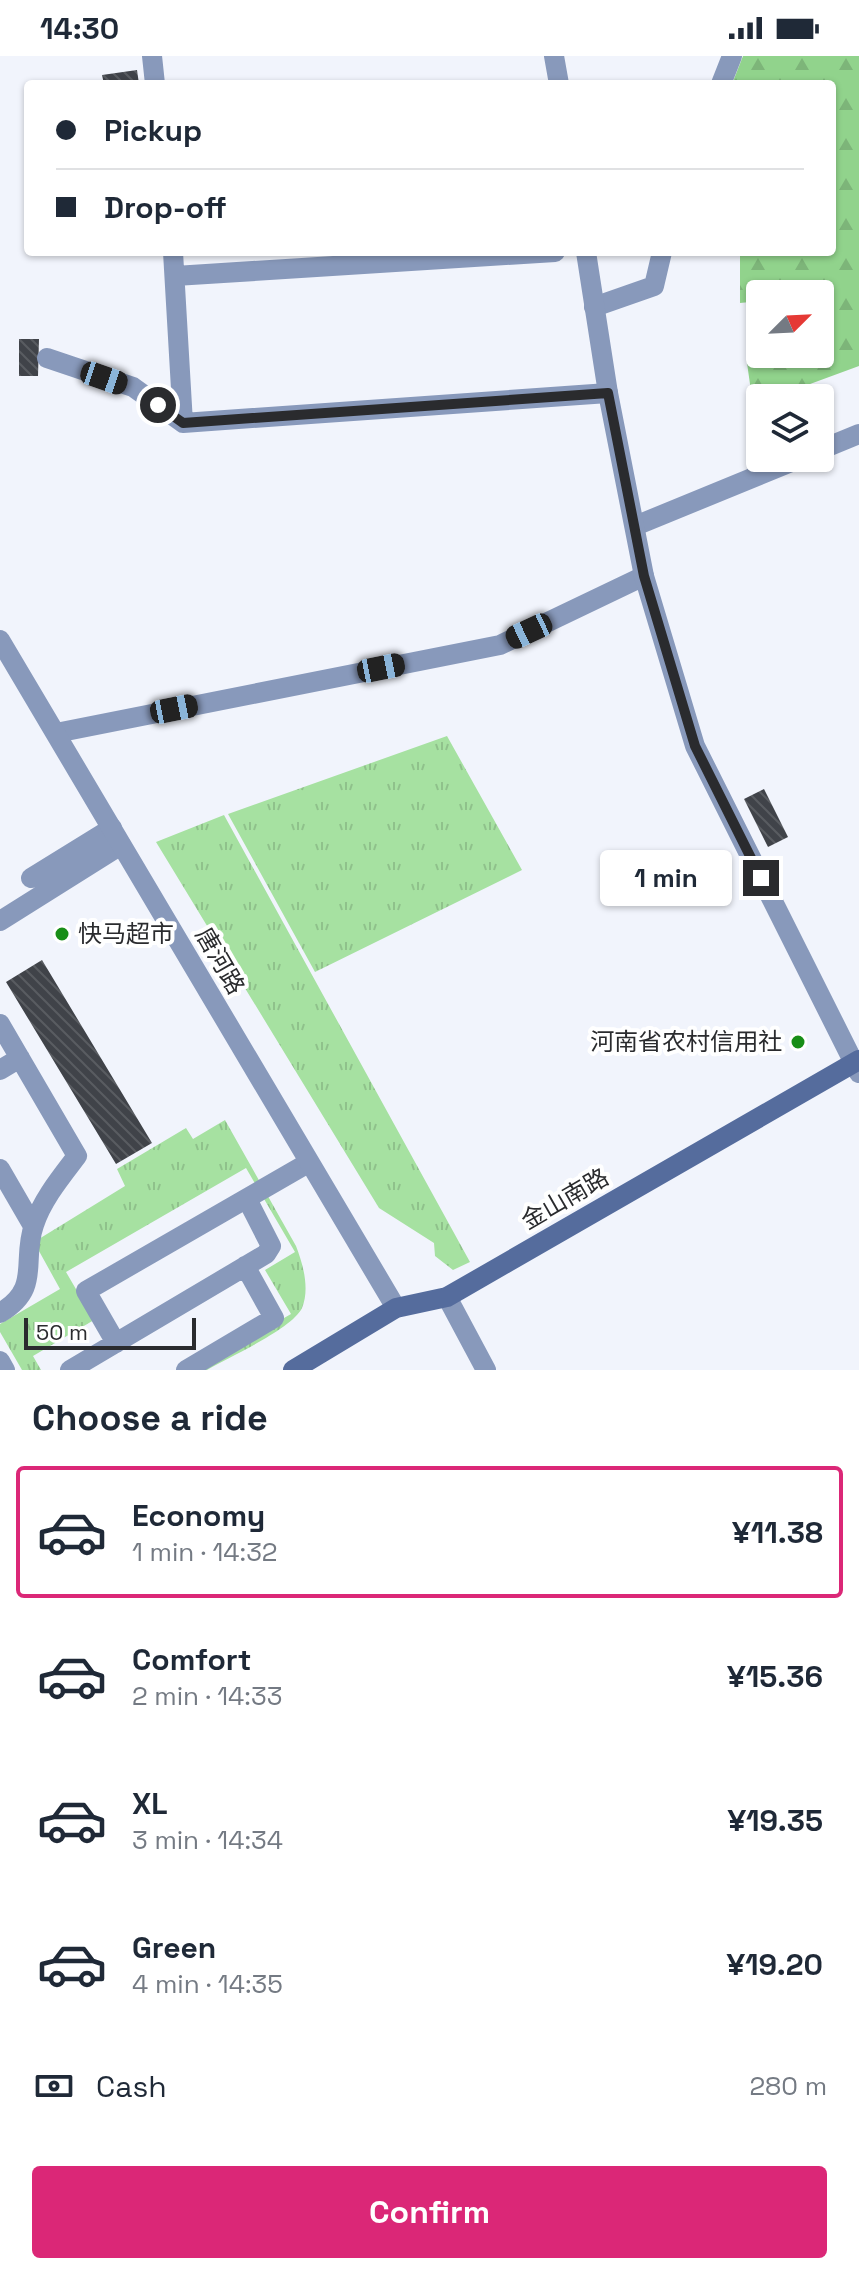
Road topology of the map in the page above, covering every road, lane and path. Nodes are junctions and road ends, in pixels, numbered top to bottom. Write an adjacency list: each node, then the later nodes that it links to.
1 (152, 56): 4 (street)
2 (554, 56): 5 (street)
3 (732, 56): 6 (street)
4 (155, 80)
5 (558, 80)
6 (723, 80)
7 (173, 256): 11 (street)
8 (492, 256): 11 (street)
9 (587, 256): 12 (street)
10 (661, 256): 12 (street)
11 (175, 276): 15 (street)
12 (594, 307): 14 (street)
13 (47, 358): 15 (street)
14 (608, 393): 15 (street); 19 (street)
15 (183, 423)
16 (859, 434): 17 (street)
17 (834, 444)
18 (767, 472): 19 (street)
19 (635, 526): 20 (street)
20 (644, 576): 22 (street); 28 (street)
21 (0, 640): 22 (street, 唐河路)
22 (56, 733): 23 (street, 唐河路)
23 (117, 837): 24 (street); 25 (street); 30 (street, 唐河路)
24 (31, 878)
25 (0, 921)
26 (0, 1024): 27 (street)
27 (20, 1058): 29 (street); 33 (street)
28 (857, 1066): 35 (main road, 金山南路)
29 (0, 1070)
30 (308, 1163): 32 (street); 36 (street, 唐河路)
31 (0, 1169): 33 (street)
32 (247, 1199): 34 (street); 38 (street)
33 (33, 1226): 37 (street)
34 (245, 1266): 38 (street); 42 (street)
35 (447, 1297): 36 (main road, 金山南路); 44 (street)
36 (396, 1308): 43 (main road, 金山南路)
37 (0, 1313)
38 (116, 1343): 41 (street)
39 (0, 1361): 40 (street)
40 (5, 1370)
41 (70, 1370)
42 (186, 1370)
43 (293, 1370)
44 (486, 1370)

